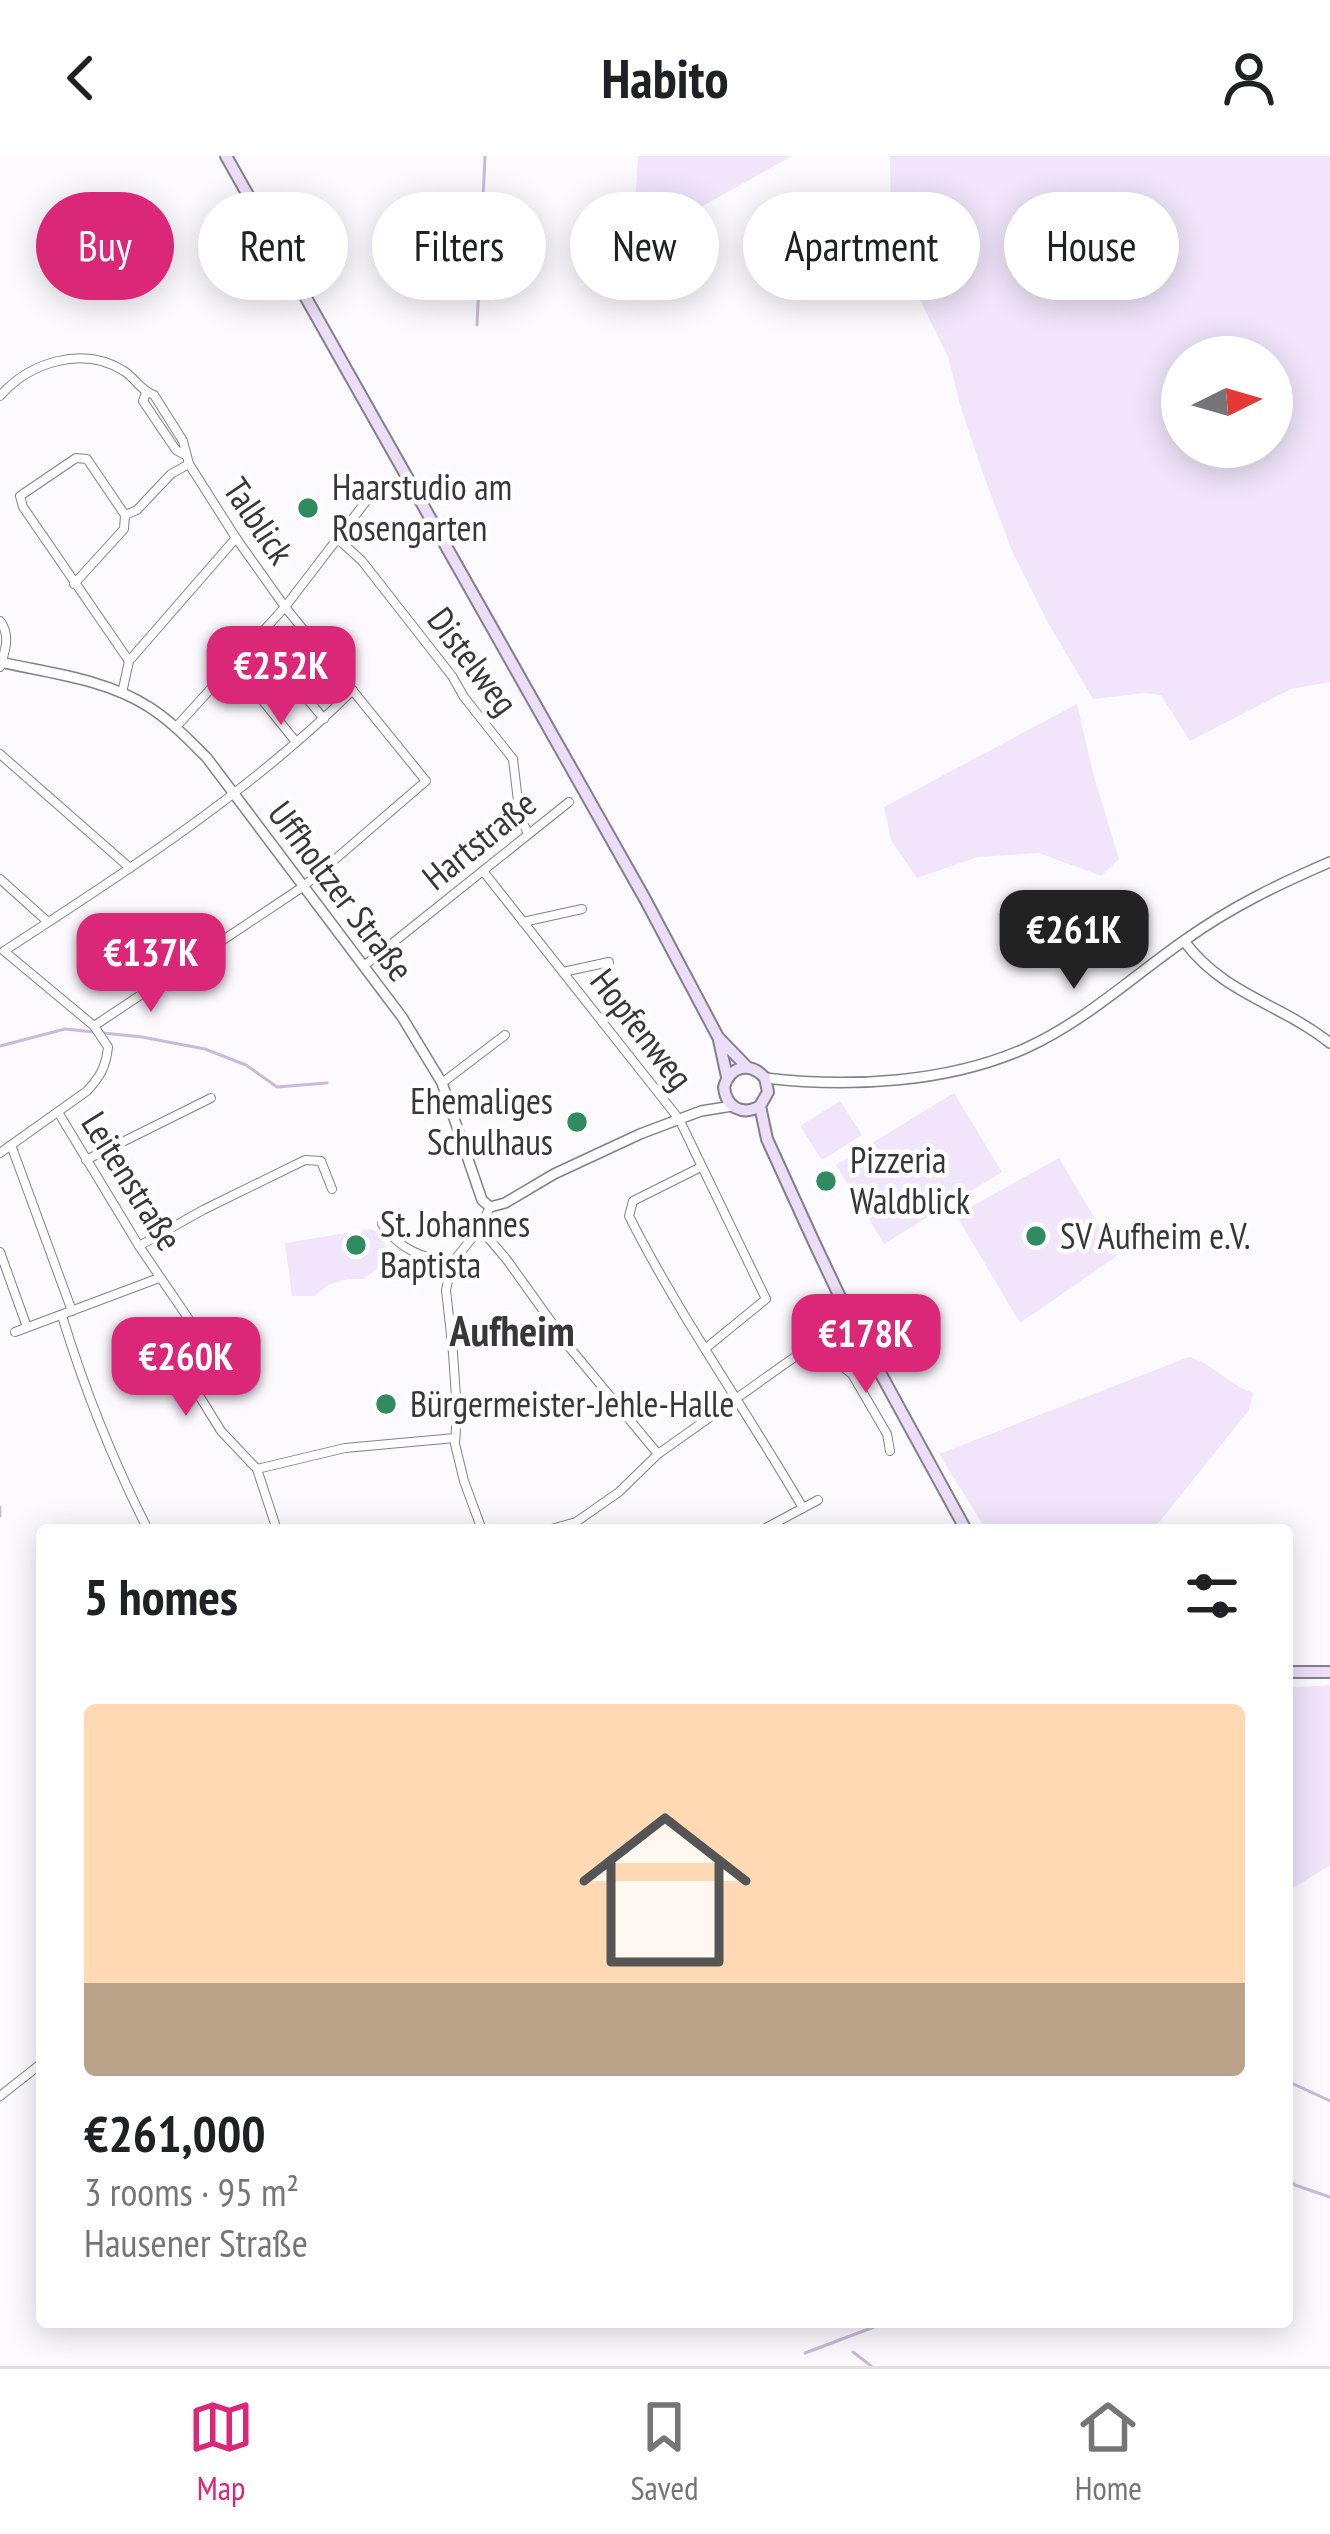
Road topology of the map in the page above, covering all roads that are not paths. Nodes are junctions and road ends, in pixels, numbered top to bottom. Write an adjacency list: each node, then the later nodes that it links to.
1 (226, 156): 38 (main road)
2 (0, 396): 3 (street, Talblick)
3 (187, 459): 5 (street, Talblick); 6 (street, Talblick)
4 (367, 500): 7 (street)
5 (125, 515): 8 (street, Talblick); 8 (street)
6 (236, 538): 9 (street, Talblick); 11 (street)
7 (338, 539): 9 (street); 23 (street, Distelweg)
8 (74, 584): 11 (street)
9 (285, 607): 14 (street, Talblick); 18 (street)
10 (0, 621): 12 (street)
11 (128, 661): 15 (street)
12 (1, 664): 15 (street, Uffholtzer Straße)
13 (284, 671): 17 (street)
14 (352, 690): 17 (street); 28 (street, Talblick)
15 (122, 693): 18 (street, Uffholtzer Straße)
16 (263, 701): 19 (street)
17 (324, 719): 19 (street)
18 (176, 727): 21 (street, Uffholtzer Straße)
19 (297, 742): 21 (street)
20 (0, 754): 25 (street)
21 (235, 794): 25 (street); 28 (street, Uffholtzer Straße)
22 (569, 802): 23 (street, Hartstraße)
23 (528, 833): 26 (street, Hartstraße)
24 (1330, 862): 32 (street)
25 (130, 868): 30 (street)
26 (483, 872): 31 (street, Hopfenweg); 34 (street, Hartstraße)
27 (0, 879): 30 (street)
28 (304, 886): 34 (street, Uffholtzer Straße); 36 (street)
29 (583, 909): 31 (street)
30 (48, 922): 36 (street)
31 (523, 922): 35 (street, Hopfenweg)
32 (1184, 940): 39 (street); 43 (street)
33 (609, 962): 35 (street, Hopfenweg)
34 (365, 965): 44 (street, Uffholtzer Straße)
35 (563, 972): 53 (street, Hopfenweg)
36 (94, 1027): 52 (street)
37 (506, 1036): 44 (street)
38 (718, 1037): 40 (main road); 41 (main road)
39 (1330, 1043)
40 (747, 1066): 41 (main road); 42 (main road)
41 (727, 1077): 46 (main road)
42 (765, 1078): 43 (street); 45 (main road)
43 (800, 1082): 45 (street)
44 (442, 1083): 60 (street, Uffholtzer Straße)
45 (768, 1092): 49 (main road)
46 (724, 1094): 48 (main road); 50 (street)
47 (211, 1098): 57 (street)
48 (732, 1106): 50 (street); 51 (main road)
49 (760, 1106): 51 (main road); 54 (main road)
50 (701, 1111): 53 (street)
51 (746, 1111): 54 (main road)
52 (58, 1112): 55 (street); 57 (street, Leitenstraße)
53 (679, 1119): 58 (street, Hopfenweg); 60 (street)
54 (767, 1139): 67 (main road)
55 (11, 1145): 56 (street); 68 (street)
56 (0, 1153)
57 (86, 1160): 63 (street, Leitenstraße)
58 (701, 1167): 72 (street, Hopfenweg); 72 (street)
59 (332, 1189): 63 (street)
60 (490, 1207): 62 (street)
61 (382, 1224): 65 (street)
62 (480, 1228): 65 (street); 76 (street)
63 (139, 1246): 66 (street, Leitenstraße)
64 (0, 1252): 69 (street)
65 (452, 1262): 74 (street)
66 (160, 1278): 68 (street); 77 (street, Leitenstraße)
67 (848, 1312): 71 (street); 85 (main road)
68 (67, 1314): 69 (street); 80 (street)
69 (27, 1328): 70 (street)
70 (15, 1332)
71 (813, 1344): 73 (street); 75 (street)
72 (706, 1348): 73 (street)
73 (737, 1396): 76 (street); 79 (street)
74 (455, 1438): 77 (street); 82 (street)
75 (890, 1451)
76 (658, 1454): 83 (street)
77 (257, 1469): 81 (street)
78 (818, 1500): 79 (street)
79 (803, 1508): 84 (street)
80 (145, 1524)
81 (276, 1524)
82 (480, 1524)
83 (580, 1524)
84 (773, 1524)
85 (963, 1524)
86 (1293, 1672): 87 (main road)
87 (1330, 1672)
88 (36, 2068): 89 (street)
89 (0, 2096)

